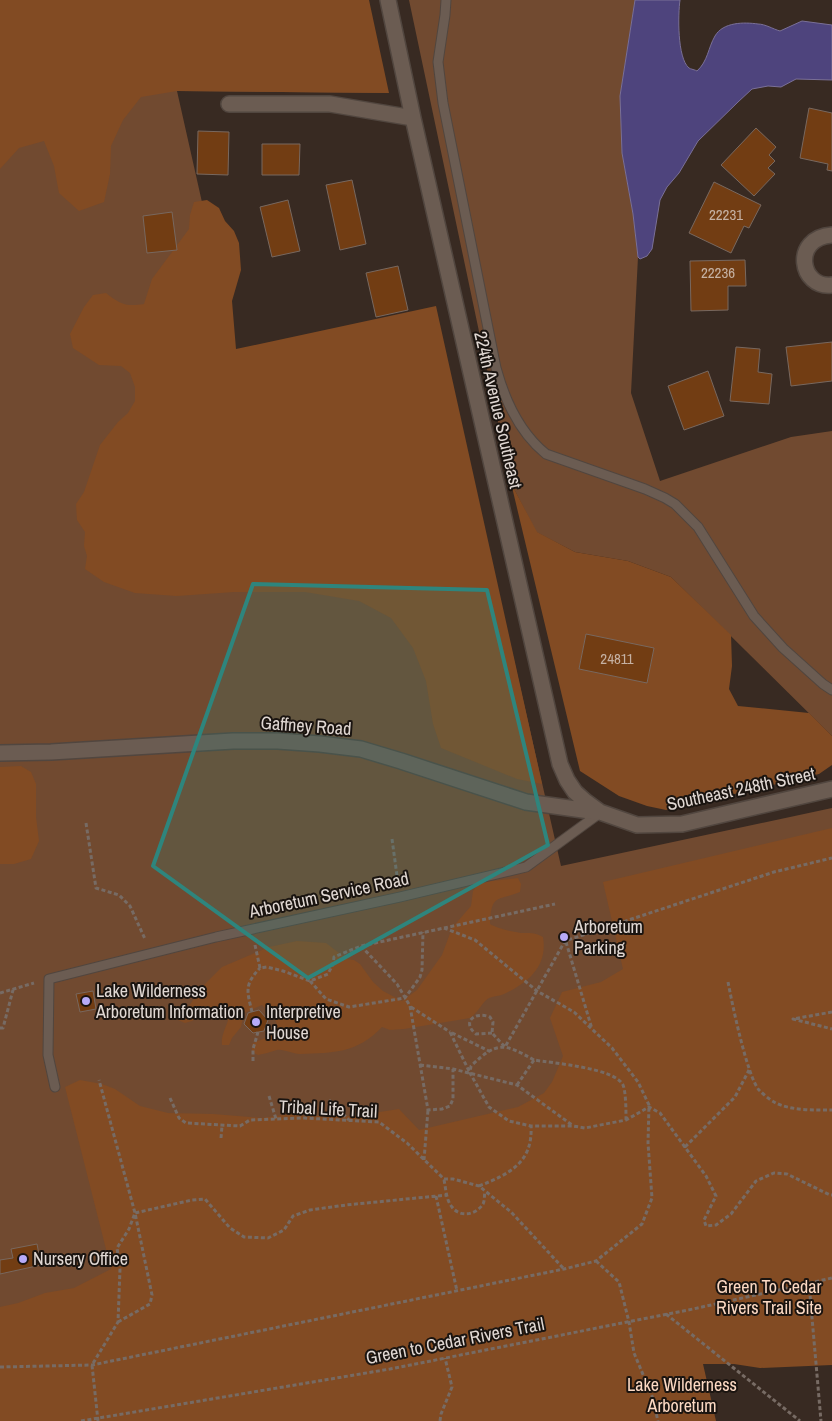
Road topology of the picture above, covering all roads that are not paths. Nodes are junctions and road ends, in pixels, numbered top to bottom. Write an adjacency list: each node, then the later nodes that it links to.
1 (388, 0): 4 (street, 224th Avenue Southeast)
2 (446, 0): 7 (lane)
3 (229, 104): 4 (street)
4 (413, 118): 10 (street, 224th Avenue Southeast)
5 (832, 235): 6 (street)
6 (832, 285)
7 (832, 690)
8 (0, 753): 10 (street, Gaffney Road)
9 (832, 789): 10 (street, Southeast 248th Street)
10 (600, 812): 11 (lane, Arboretum Service Road)
11 (55, 1087)

